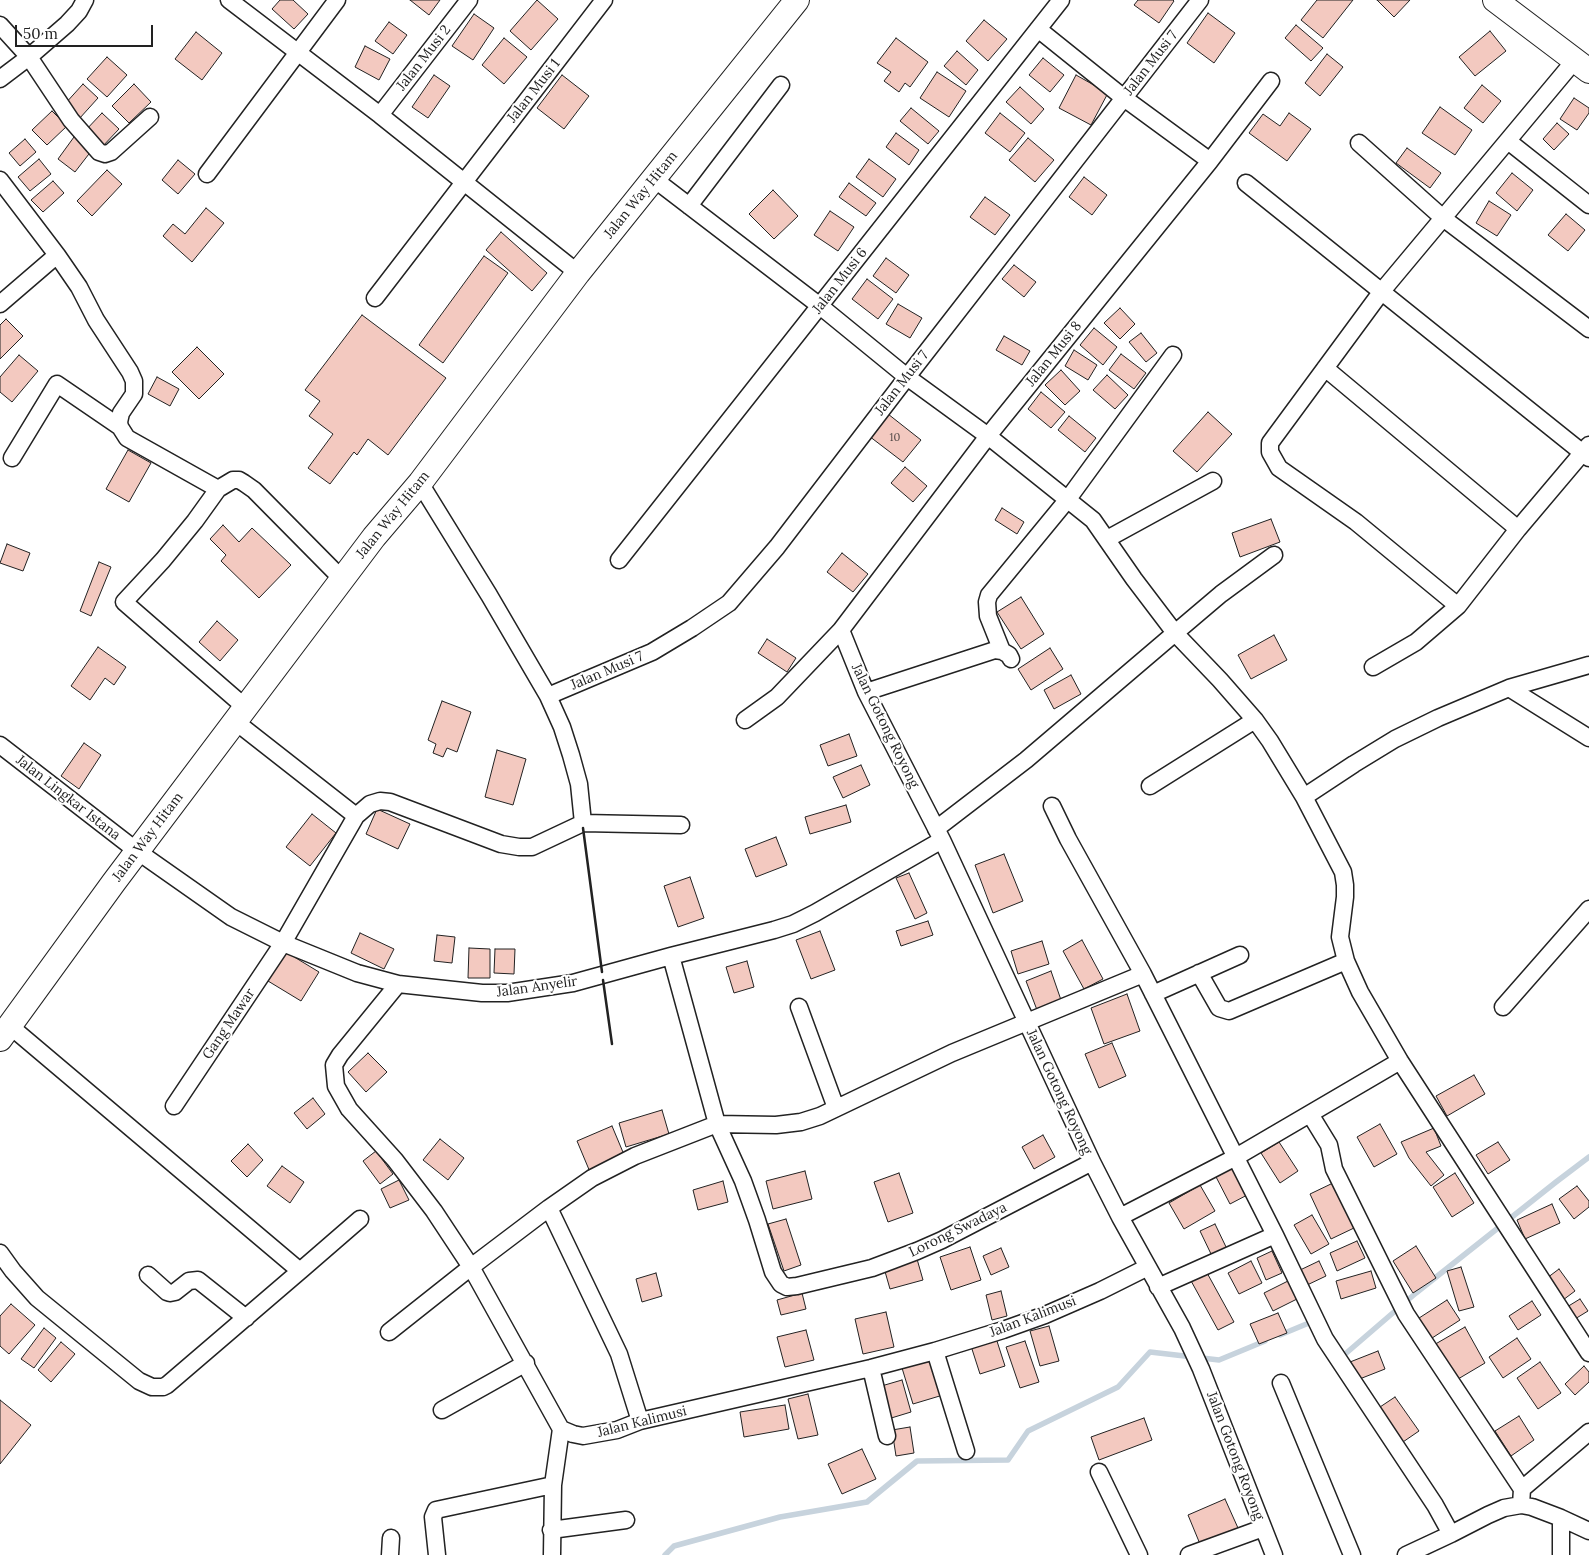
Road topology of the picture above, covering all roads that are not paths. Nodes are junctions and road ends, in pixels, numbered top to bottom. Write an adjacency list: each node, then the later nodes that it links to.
1 (85, 0): 13 (street)
2 (229, 0): 12 (street)
3 (337, 0): 12 (street)
4 (469, 0): 19 (street, Jalan Musi 2)
5 (604, 0): 27 (street, Jalan Musi 1)
6 (797, 0): 25 (street, Jalan Way Hitam)
7 (1060, 0): 11 (street, Jalan Musi 6)
8 (1200, 0): 18 (street, Jalan Musi 7)
9 (1495, 0): 14 (street)
10 (0, 26): 13 (street)
11 (1038, 29): 18 (street); 37 (street, Jalan Musi 6)
12 (298, 52): 19 (street); 24 (street)
13 (29, 57): 15 (street); 20 (street)
14 (1582, 66): 21 (street)
15 (0, 78)
16 (1271, 81): 23 (street, Jalan Musi 8)
17 (781, 85): 30 (street)
18 (1124, 98): 23 (street); 41 (street, Jalan Musi 7)
19 (380, 115): 27 (street)
20 (150, 117)
21 (1508, 141): 29 (street); 31 (street)
22 (1359, 143): 31 (street)
23 (1210, 161): 43 (street, Jalan Musi 8)
24 (208, 174)
25 (654, 179): 30 (street); 33 (street, Jalan Way Hitam)
26 (0, 180): 32 (street)
27 (464, 183): 33 (street); 35 (street, Jalan Musi 1)
28 (1246, 183): 34 (street)
29 (1589, 205)
30 (689, 206): 37 (street)
31 (1443, 218): 34 (street); 38 (street)
32 (57, 254): 36 (street); 42 (street)
33 (578, 273): 47 (street, Jalan Way Hitam)
34 (1382, 291): 40 (street); 44 (street)
35 (374, 298)
36 (0, 304)
37 (820, 306): 41 (street); 53 (street, Jalan Musi 6)
38 (1589, 329)
39 (1173, 355): 49 (street)
40 (1325, 368): 50 (street); 55 (street)
41 (907, 376): 43 (street); 62 (street, Jalan Musi 7)
42 (120, 427): 45 (street); 48 (street)
43 (988, 436): 49 (street); 56 (street, Jalan Musi 8)
44 (1587, 452): 50 (street)
45 (12, 458)
46 (1213, 481): 51 (street)
47 (420, 483): 54 (street, Jalan Way Hitam); 62 (street)
48 (218, 490): 54 (street); 63 (street)
49 (1068, 499): 51 (street); 61 (street)
50 (1518, 529): 55 (street)
51 (1107, 539): 57 (street)
52 (1274, 555): 57 (street, Jalan Anyelir)
53 (619, 560)
54 (342, 578): 63 (street, Jalan Way Hitam)
55 (1458, 606): 59 (street)
56 (841, 630): 61 (street, Jalan Gotong Royong); 64 (street, Jalan Musi 8)
57 (1175, 633): 65 (street); 74 (street, Jalan Anyelir)
58 (1589, 665): 60 (street)
59 (1373, 667)
60 (1509, 688): 66 (street); 69 (street)
61 (866, 692): 74 (street, Jalan Gotong Royong)
62 (548, 696): 72 (street)
63 (241, 715): 71 (street); 75 (street, Jalan Way Hitam)
64 (745, 720)
65 (1255, 720): 68 (street); 69 (street)
66 (1589, 738)
67 (0, 745): 75 (street, Jalan Lingkar Istana)
68 (1150, 786)
69 (1304, 797): 80 (street)
70 (1052, 806): 82 (street)
71 (356, 816): 72 (street); 77 (street, Gang Mawar)
72 (583, 823): 73 (street)
73 (681, 825)
74 (939, 835): 79 (street, Jalan Anyelir); 87 (street, Jalan Gotong Royong)
75 (137, 851): 77 (street, Jalan Anyelir); 88 (street, Jalan Way Hitam)
76 (1589, 909): 86 (street)
77 (284, 943): 83 (street, Jalan Anyelir); 90 (street, Gang Mawar)
78 (1240, 955): 81 (street)
79 (671, 956): 83 (street, Jalan Anyelir); 93 (street)
80 (1346, 961): 81 (street); 89 (street)
81 (1199, 973): 84 (street)
82 (1144, 974): 84 (street); 87 (street)
83 (398, 984): 101 (street)
84 (1154, 994): 94 (street)
85 (799, 1007): 91 (street)
86 (1502, 1007)
87 (1026, 1022): 91 (street); 95 (street, Jalan Gotong Royong)
88 (5, 1032): 103 (street)
89 (1400, 1061): 92 (street); 109 (street)
90 (174, 1106)
91 (836, 1108): 93 (street)
92 (1310, 1114): 94 (street); 121 (street)
93 (717, 1124): 95 (street, Lorong Swadaya); 96 (street)
94 (1236, 1157): 97 (street); 99 (street)
95 (1092, 1162): 97 (street, Jalan Gotong Royong)
96 (549, 1208): 101 (street); 114 (street)
97 (1120, 1217): 102 (street, Jalan Gotong Royong)
98 (360, 1219): 103 (street)
99 (1275, 1235): 105 (street); 127 (street)
100 (0, 1253): 106 (street)
101 (471, 1267): 107 (street); 110 (street)
102 (1148, 1267): 105 (street, Jalan Gotong Royong); 108 (street, Jalan Kalimusi)
103 (300, 1271): 106 (street)
104 (148, 1275): 106 (street)
105 (1158, 1287): 124 (street, Jalan Gotong Royong)
106 (246, 1318)
107 (389, 1332)
108 (935, 1351): 111 (street, Jalan Kalimusi); 118 (street)
109 (1589, 1354)
110 (526, 1363): 113 (street); 115 (street)
111 (871, 1368): 114 (street, Jalan Kalimusi); 117 (street)
112 (1281, 1383): 135 (street)
113 (442, 1410)
114 (640, 1421): 115 (street, Jalan Kalimusi)
115 (562, 1429): 120 (street)
116 (1589, 1432): 121 (street)
117 (887, 1436)
118 (966, 1450)
119 (1099, 1472): 132 (street)
120 (554, 1485): 125 (street); 130 (street)
121 (1522, 1497): 122 (street); 127 (street)
122 (1561, 1518): 126 (street); 137 (street)
123 (626, 1520): 125 (street)
124 (1263, 1528): 133 (street); 134 (street, Jalan Gotong Royong)
125 (551, 1530): 131 (street)
126 (1589, 1532)
127 (1452, 1534): 136 (street)
128 (391, 1538): 129 (street)
129 (390, 1555)
130 (437, 1555)
131 (552, 1555)
132 (1139, 1555)
133 (1189, 1555)
134 (1274, 1555)
135 (1352, 1555)
136 (1406, 1555)
137 (1561, 1555)

